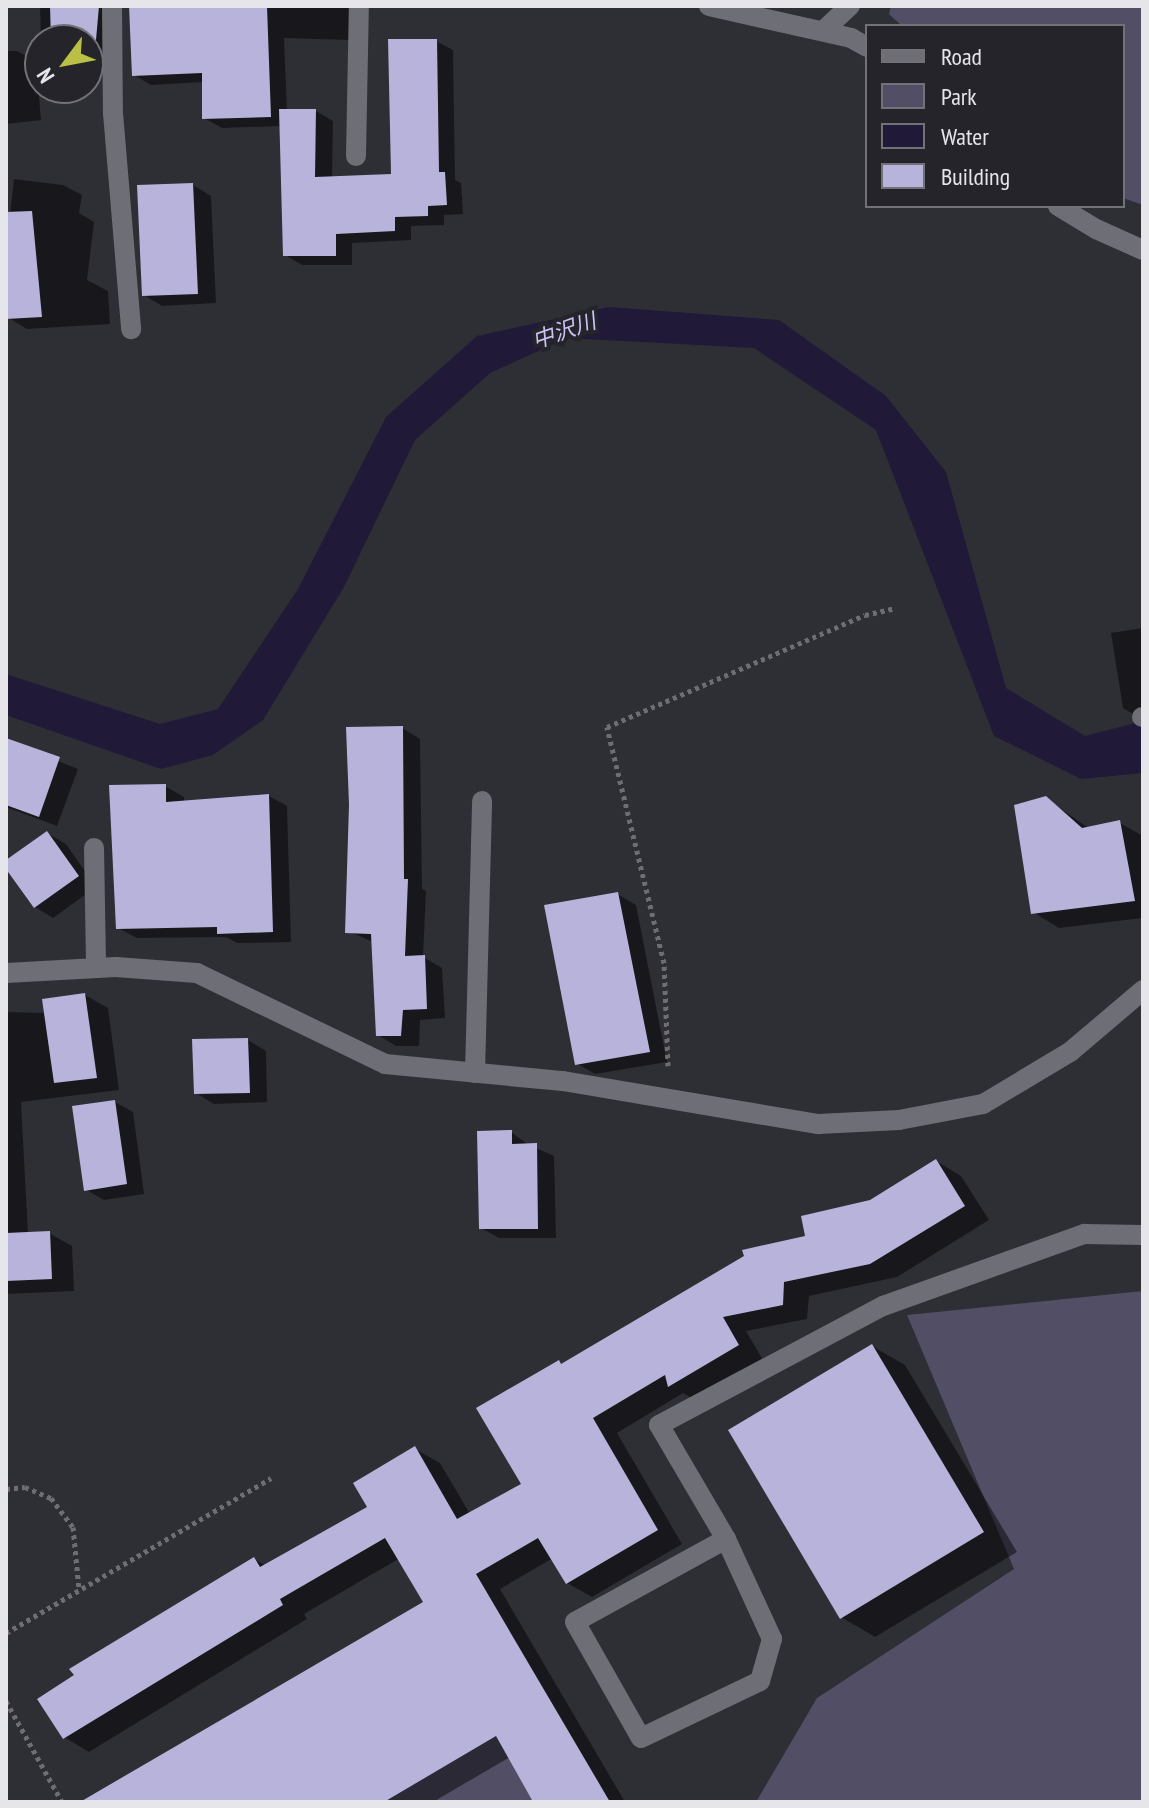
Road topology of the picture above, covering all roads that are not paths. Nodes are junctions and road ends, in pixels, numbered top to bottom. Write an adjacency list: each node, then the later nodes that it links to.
1 (112, 6): 10 (street)
2 (359, 6): 7 (street)
3 (709, 6): 5 (street)
4 (850, 6): 5 (street)
5 (823, 31): 6 (street)
6 (865, 46)
7 (356, 156)
8 (1061, 208): 9 (street)
9 (1143, 250)
10 (131, 329)
11 (482, 801): 16 (street)
12 (94, 848): 13 (street)
13 (96, 967): 14 (street); 16 (street)
14 (6, 973)
15 (1143, 990): 16 (street)
16 (475, 1073)
17 (1143, 1235): 18 (street)
18 (726, 1539): 18 (street)

